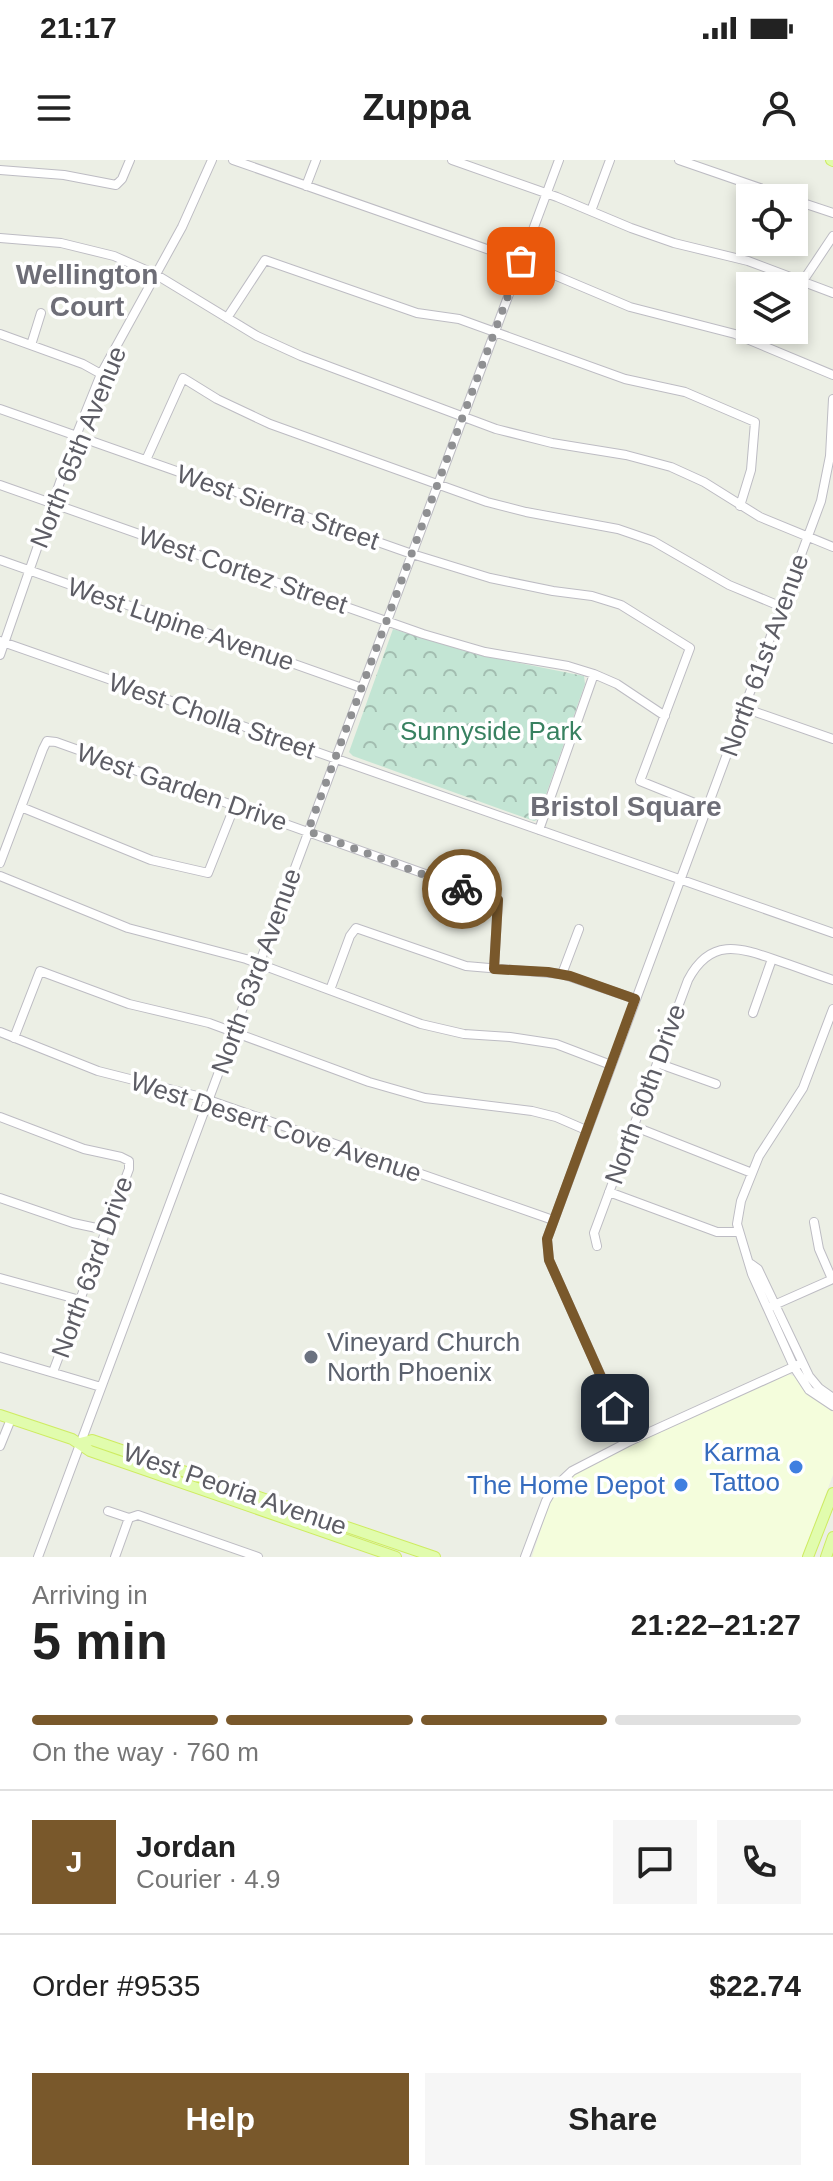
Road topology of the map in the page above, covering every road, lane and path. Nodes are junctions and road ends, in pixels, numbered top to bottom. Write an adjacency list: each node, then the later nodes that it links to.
1 (130, 160): 9 (street)
2 (212, 160): 20 (street, North 65th Avenue)
3 (233, 160): 11 (street)
4 (316, 160): 11 (street)
5 (452, 160): 12 (street)
6 (559, 160): 12 (street, North 63rd Avenue)
7 (610, 160): 14 (street)
8 (679, 160): 10 (street)
9 (0, 170)
10 (748, 184)
11 (306, 186): 18 (street)
12 (547, 193): 14 (street); 18 (street, North 63rd Avenue)
13 (808, 205): 15 (street)
14 (591, 211): 19 (street)
15 (833, 213)
16 (833, 236): 21 (street)
17 (0, 238): 20 (street)
18 (521, 261): 26 (street, North 63rd Avenue); 30 (street)
19 (778, 272)
20 (155, 274): 25 (street); 29 (street, North 65th Avenue)
21 (808, 274)
22 (808, 283): 23 (street)
23 (833, 293)
24 (41, 313): 28 (street)
25 (227, 318): 26 (street); 33 (street)
26 (495, 331): 33 (street, North 63rd Avenue); 40 (street)
27 (0, 334): 28 (street)
28 (31, 345): 29 (street)
29 (101, 374): 34 (street, North 65th Avenue)
30 (833, 375)
31 (833, 399): 36 (street, North 61st Avenue)
32 (0, 409): 34 (street, West Sierra Street)
33 (464, 417): 38 (street, North 63rd Avenue); 40 (street)
34 (76, 436): 35 (street, West Sierra Street); 39 (street, North 65th Avenue)
35 (146, 460): 38 (street); 43 (street, West Sierra Street)
36 (831, 468): 41 (street, North 61st Avenue)
37 (0, 485): 39 (street, West Cortez Street)
38 (438, 485): 43 (street, North 63rd Avenue); 46 (street)
39 (53, 504): 45 (street, North 65th Avenue); 47 (street, West Cortez Street)
40 (740, 506): 41 (street)
41 (808, 538): 42 (street); 46 (street, North 61st Avenue)
42 (833, 547)
43 (412, 554): 47 (street, North 63rd Avenue); 53 (street, West Sierra Street)
44 (0, 560): 45 (street, West Lupine Avenue)
45 (30, 571): 48 (street, North 65th Avenue); 51 (street, West Lupine Avenue)
46 (782, 607): 52 (street, North 61st Avenue)
47 (387, 621): 50 (street, West Cortez Street); 51 (street, North 63rd Avenue)
48 (2, 642): 49 (street, North 65th Avenue); 55 (street, West Cholla Street)
49 (0, 655)
50 (594, 674): 53 (street, West Cortez Street); 59 (street)
51 (362, 688): 55 (street, North 63rd Avenue)
52 (744, 708): 54 (street); 58 (street, North 61st Avenue)
53 (665, 716): 58 (street)
54 (833, 739)
55 (335, 760): 59 (street, West Cholla Street); 60 (street, North 63rd Avenue)
56 (235, 805): 57 (street, West Garden Drive); 57 (street); 60 (street, West Garden Drive)
57 (21, 807): 61 (street)
58 (707, 808): 63 (street, North 61st Avenue)
59 (539, 830): 63 (street, West Cholla Street)
60 (308, 831): 69 (street, North 63rd Avenue); 70 (street, West Garden Drive)
61 (0, 863)
62 (0, 876): 69 (street)
63 (681, 879): 65 (street, West Cholla Street); 74 (street, North 61st Avenue)
64 (579, 929): 71 (street)
65 (833, 933)
66 (709, 942): 67 (street)
67 (714, 952): 68 (street); 80 (street, North 60th Drive)
68 (772, 959): 72 (street); 76 (street)
69 (258, 964): 73 (street); 78 (street, North 63rd Avenue)
70 (494, 969): 71 (street); 73 (street)
71 (562, 974): 74 (street)
72 (833, 980)
73 (330, 990): 81 (street)
74 (635, 999): 81 (street, North 61st Avenue)
75 (833, 1009): 87 (street)
76 (753, 1013)
77 (0, 1032): 79 (street, West Desert Cove Avenue)
78 (233, 1032): 79 (street); 83 (street, North 63rd Avenue); 86 (street)
79 (14, 1038): 83 (street, West Desert Cove Avenue)
80 (657, 1063): 82 (street); 85 (street, North 60th Drive)
81 (611, 1065): 86 (street, North 61st Avenue)
82 (716, 1084)
83 (208, 1100): 90 (street, West Desert Cove Avenue); 102 (street, North 63rd Avenue)
84 (0, 1117): 92 (street, North 63rd Drive)
85 (633, 1126): 87 (street); 88 (street, North 60th Drive)
86 (586, 1130): 90 (street, North 61st Avenue)
87 (752, 1173): 93 (street)
88 (609, 1192): 93 (street); 94 (street, North 60th Drive)
89 (0, 1198): 92 (street)
90 (553, 1220): 106 (street, North 61st Avenue)
91 (814, 1222): 96 (street)
92 (106, 1230): 97 (street, North 63rd Drive)
93 (738, 1232): 98 (street)
94 (597, 1246)
95 (0, 1278): 97 (street)
96 (833, 1279): 98 (street)
97 (80, 1300): 101 (street, North 63rd Drive)
98 (771, 1307): 100 (street)
99 (0, 1357): 101 (street)
100 (798, 1365): 103 (street); 104 (street); 106 (street)
101 (53, 1372): 102 (street)
102 (101, 1387): 107 (street, North 63rd Avenue)
103 (833, 1398)
104 (833, 1406)
105 (5, 1417): 107 (main road, West Peoria Avenue); 108 (street)
106 (630, 1441): 120 (street)
107 (80, 1443): 110 (main road, West Peoria Avenue); 113 (main road, West Peoria Avenue); 116 (street, North 63rd Avenue)
108 (0, 1446)
109 (833, 1493): 121 (main road)
110 (261, 1510): 113 (main road); 119 (main road, West Peoria Avenue)
111 (108, 1511): 112 (street)
112 (134, 1517): 117 (street); 118 (street)
113 (336, 1523): 115 (main road, West Peoria Avenue)
114 (833, 1537): 122 (main road)
115 (430, 1556)
116 (38, 1557)
117 (115, 1557)
118 (258, 1557)
119 (396, 1557)
120 (525, 1557)
121 (808, 1557)
122 (826, 1557)

